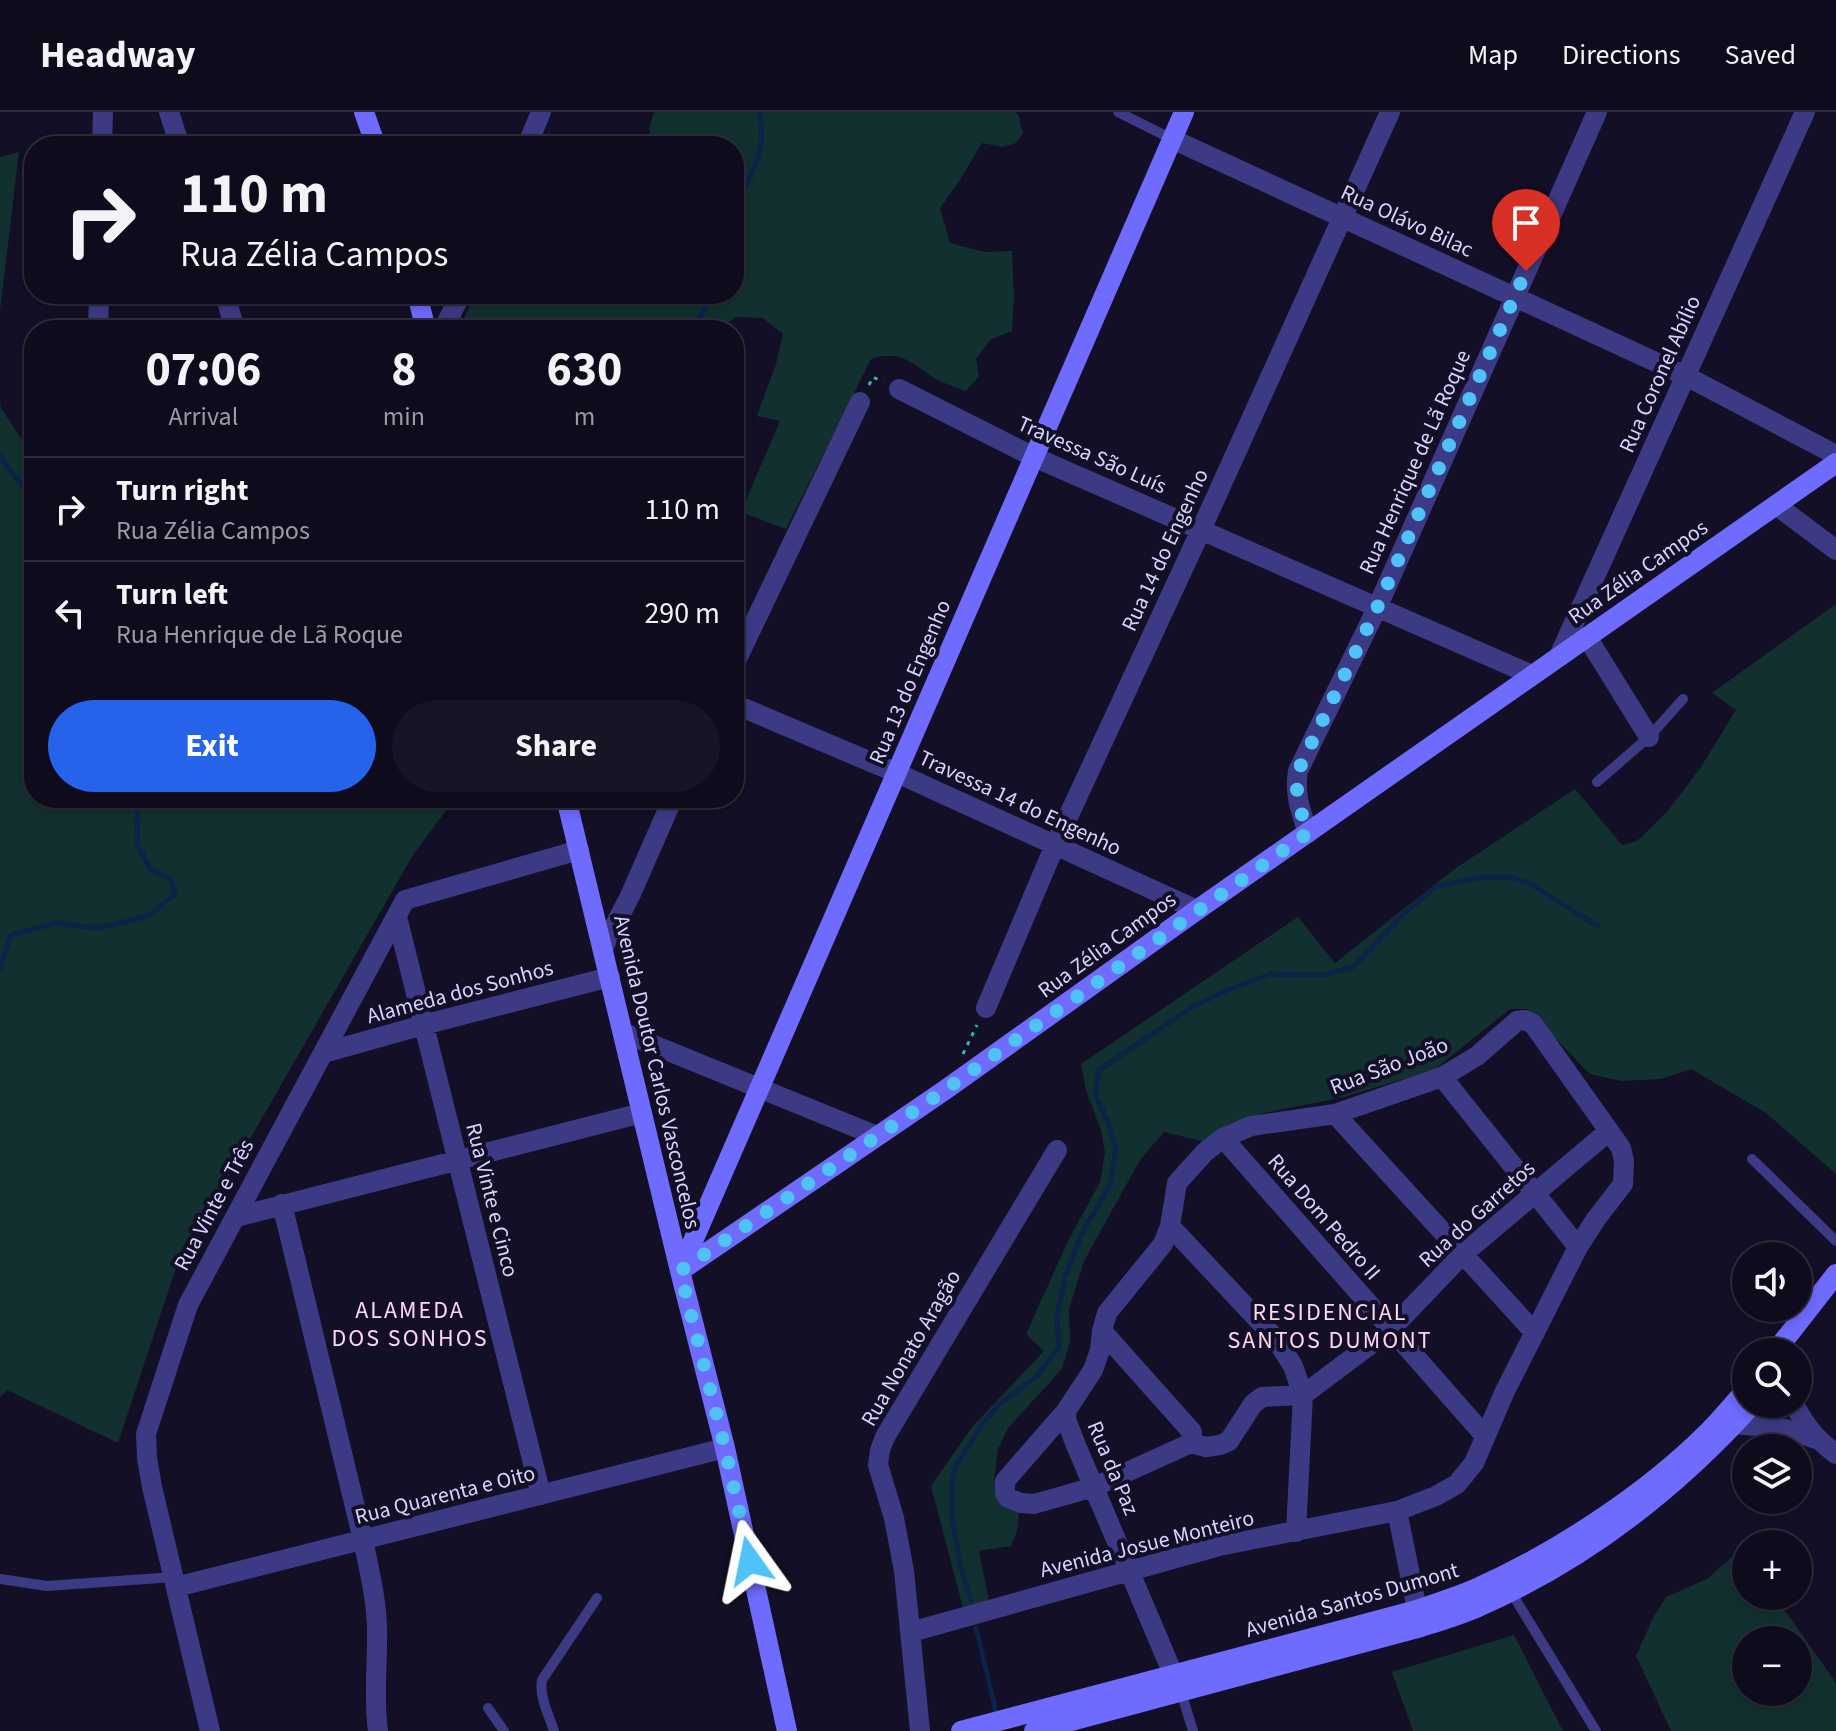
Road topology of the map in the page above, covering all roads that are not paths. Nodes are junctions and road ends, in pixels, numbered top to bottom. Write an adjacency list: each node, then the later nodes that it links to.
1 (103, 112): 10 (street)
2 (169, 112): 11 (street)
3 (364, 112): 12 (street)
4 (541, 112): 13 (street)
5 (1118, 112): 14 (lane)
6 (1184, 112): 14 (street, Rua 13 do Engenho)
7 (1390, 112): 15 (street, Rua 14 do Engenho)
8 (1597, 112): 16 (street, Rua Henrique de Lã Roque)
9 (1805, 112): 17 (street, Rua Coronel Abílio)
10 (102, 136)
11 (177, 136)
12 (372, 136)
13 (531, 136)
14 (1172, 139): 15 (street, Rua Olávo Bilac); 21 (street, Rua 13 do Engenho)
15 (1342, 218): 16 (street, Rua Olávo Bilac); 24 (street, Rua 14 do Engenho)
16 (1514, 297): 17 (street, Rua Olávo Bilac); 26 (street, Rua Henrique de Lã Roque)
17 (1686, 376): 20 (street, Rua Olávo Bilac); 29 (street, Rua Coronel Abílio)
18 (899, 389): 21 (street, Travessa São Luís)
19 (860, 402): 28 (street)
20 (1836, 455)
21 (1034, 457): 24 (street, Travessa São Luís); 34 (street, Rua 13 do Engenho)
22 (1836, 463): 23 (street, Rua Zélia Campos)
23 (1776, 505): 25 (street); 27 (street, Rua Zélia Campos)
24 (1201, 530): 26 (street, Travessa São Luís); 39 (street, Rua 14 do Engenho)
25 (1836, 550)
26 (1377, 608): 30 (street, Travessa São Luís); 38 (street, Rua Henrique de Lã Roque)
27 (1587, 637): 29 (street, Rua Zélia Campos); 33 (street)
28 (744, 644)
29 (1559, 656): 30 (street, Rua Zélia Campos)
30 (1532, 675): 38 (street, Rua Zélia Campos)
31 (1683, 699): 33 (lane)
32 (744, 708): 34 (street, Travessa 14 do Engenho)
33 (1649, 737): 35 (lane)
34 (897, 773): 39 (street, Travessa 14 do Engenho); 50 (street, Rua 13 do Engenho)
35 (1597, 782)
36 (568, 808): 40 (street, Avenida Doutor Carlos Vasconcelos)
37 (669, 808): 43 (street)
38 (1308, 833): 41 (street, Rua Zélia Campos)
39 (1055, 845): 41 (street, Travessa 14 do Engenho); 45 (street, Rua 14 do Engenho)
40 (579, 850): 42 (street, Rua Vinte e Três); 43 (street, Avenida Doutor Carlos Vasconcelos)
41 (1197, 910): 54 (street, Rua Zélia Campos)
42 (397, 917): 46 (street, Rua Vinte e Cinco); 48 (street, Rua Vinte e Três)
43 (603, 948): 44 (street, Avenida Doutor Carlos Vasconcelos)
44 (610, 977): 46 (street, Alameda dos Sonhos); 47 (street, Avenida Doutor Carlos Vasconcelos)
45 (986, 1008)
46 (423, 1025): 48 (street, Alameda dos Sonhos); 57 (street, Rua Vinte e Cinco)
47 (624, 1033): 50 (street); 51 (street, Avenida Doutor Carlos Vasconcelos)
48 (323, 1053): 61 (street, Rua Vinte e Três)
49 (1442, 1077): 52 (street, Rua São João); 53 (street, Rua São João); 59 (street)
50 (760, 1087): 54 (street); 66 (street, Rua 13 do Engenho)
51 (642, 1113): 57 (street); 66 (street, Avenida Doutor Carlos Vasconcelos)
52 (1335, 1114): 55 (street, Rua São João); 65 (street)
53 (1609, 1131): 59 (street, Rua do Garretos); 64 (street, Rua São João)
54 (877, 1136): 66 (street, Rua Zélia Campos)
55 (1223, 1138): 62 (street, Rua São João); 69 (street, Rua Dom Pedro II)
56 (1057, 1150): 96 (street, Rua Nonato Aragão)
57 (457, 1159): 60 (street); 86 (street, Rua Vinte e Cinco)
58 (1752, 1159): 63 (lane)
59 (1535, 1193): 64 (street); 65 (street, Rua do Garretos)
60 (282, 1204): 61 (street); 89 (street)
61 (236, 1217): 92 (street, Rua Vinte e Três)
62 (1170, 1226): 70 (street, Rua São João); 74 (street)
63 (1836, 1241)
64 (1578, 1247): 71 (street, Rua São João)
65 (1463, 1254): 69 (street, Rua do Garretos); 71 (street)
66 (680, 1271): 83 (street, Avenida Doutor Carlos Vasconcelos)
67 (1836, 1274): 72 (street)
68 (1836, 1294): 73 (street)
69 (1391, 1329): 74 (street, Rua do Garretos); 80 (street, Rua Dom Pedro II)
70 (1102, 1331): 75 (street, Rua São João); 82 (street)
71 (1535, 1333): 80 (street, Rua São João)
72 (1786, 1338)
73 (1803, 1338)
74 (1303, 1395): 82 (street); 88 (street)
75 (1066, 1411): 85 (street, Rua da Paz); 85 (street, Rua São João)
76 (1732, 1414): 79 (street, Avenida Santos Dumont)
77 (1732, 1417): 79 (street, Avenida Santos Dumont)
78 (1801, 1418): 81 (street)
79 (1729, 1419): 81 (street); 93 (street, Avenida Santos Dumont); 95 (street, Avenida Santos Dumont)
80 (1485, 1436): 87 (street, Rua São João)
81 (1816, 1439): 84 (street)
82 (1191, 1443): 85 (street)
83 (725, 1448): 86 (street, Rua Quarenta e Oito); 105 (street, Avenida Doutor Carlos Vasconcelos)
84 (1836, 1454)
85 (1094, 1487): 90 (street, Rua da Paz)
86 (541, 1495): 89 (street, Rua Quarenta e Oito)
87 (1397, 1511): 88 (street, Avenida Josue Monteiro); 95 (street)
88 (1296, 1532): 90 (street, Avenida Josue Monteiro)
89 (363, 1540): 92 (street, Rua Quarenta e Oito); 102 (street)
90 (1130, 1571): 96 (street, Avenida Josue Monteiro); 97 (street, Rua da Paz)
91 (0, 1579): 92 (lane)
92 (175, 1582): 101 (street, Rua Vinte e Três)
93 (1511, 1592): 95 (street, Avenida Santos Dumont); 109 (lane)
94 (597, 1598): 104 (lane)
95 (1419, 1619): 97 (street, Avenida Santos Dumont)
96 (911, 1632): 106 (street, Rua Nonato Aragão)
97 (1178, 1684): 99 (street, Avenida Santos Dumont); 108 (lane)
98 (488, 1708): 103 (lane)
99 (1047, 1724): 100 (street, Avenida Santos Dumont)
100 (982, 1728): 107 (street, Avenida Santos Dumont)
101 (210, 1731)
102 (378, 1731)
103 (504, 1731)
104 (554, 1731)
105 (787, 1731)
106 (920, 1731)
107 (961, 1731)
108 (1193, 1731)
109 (1596, 1731)

